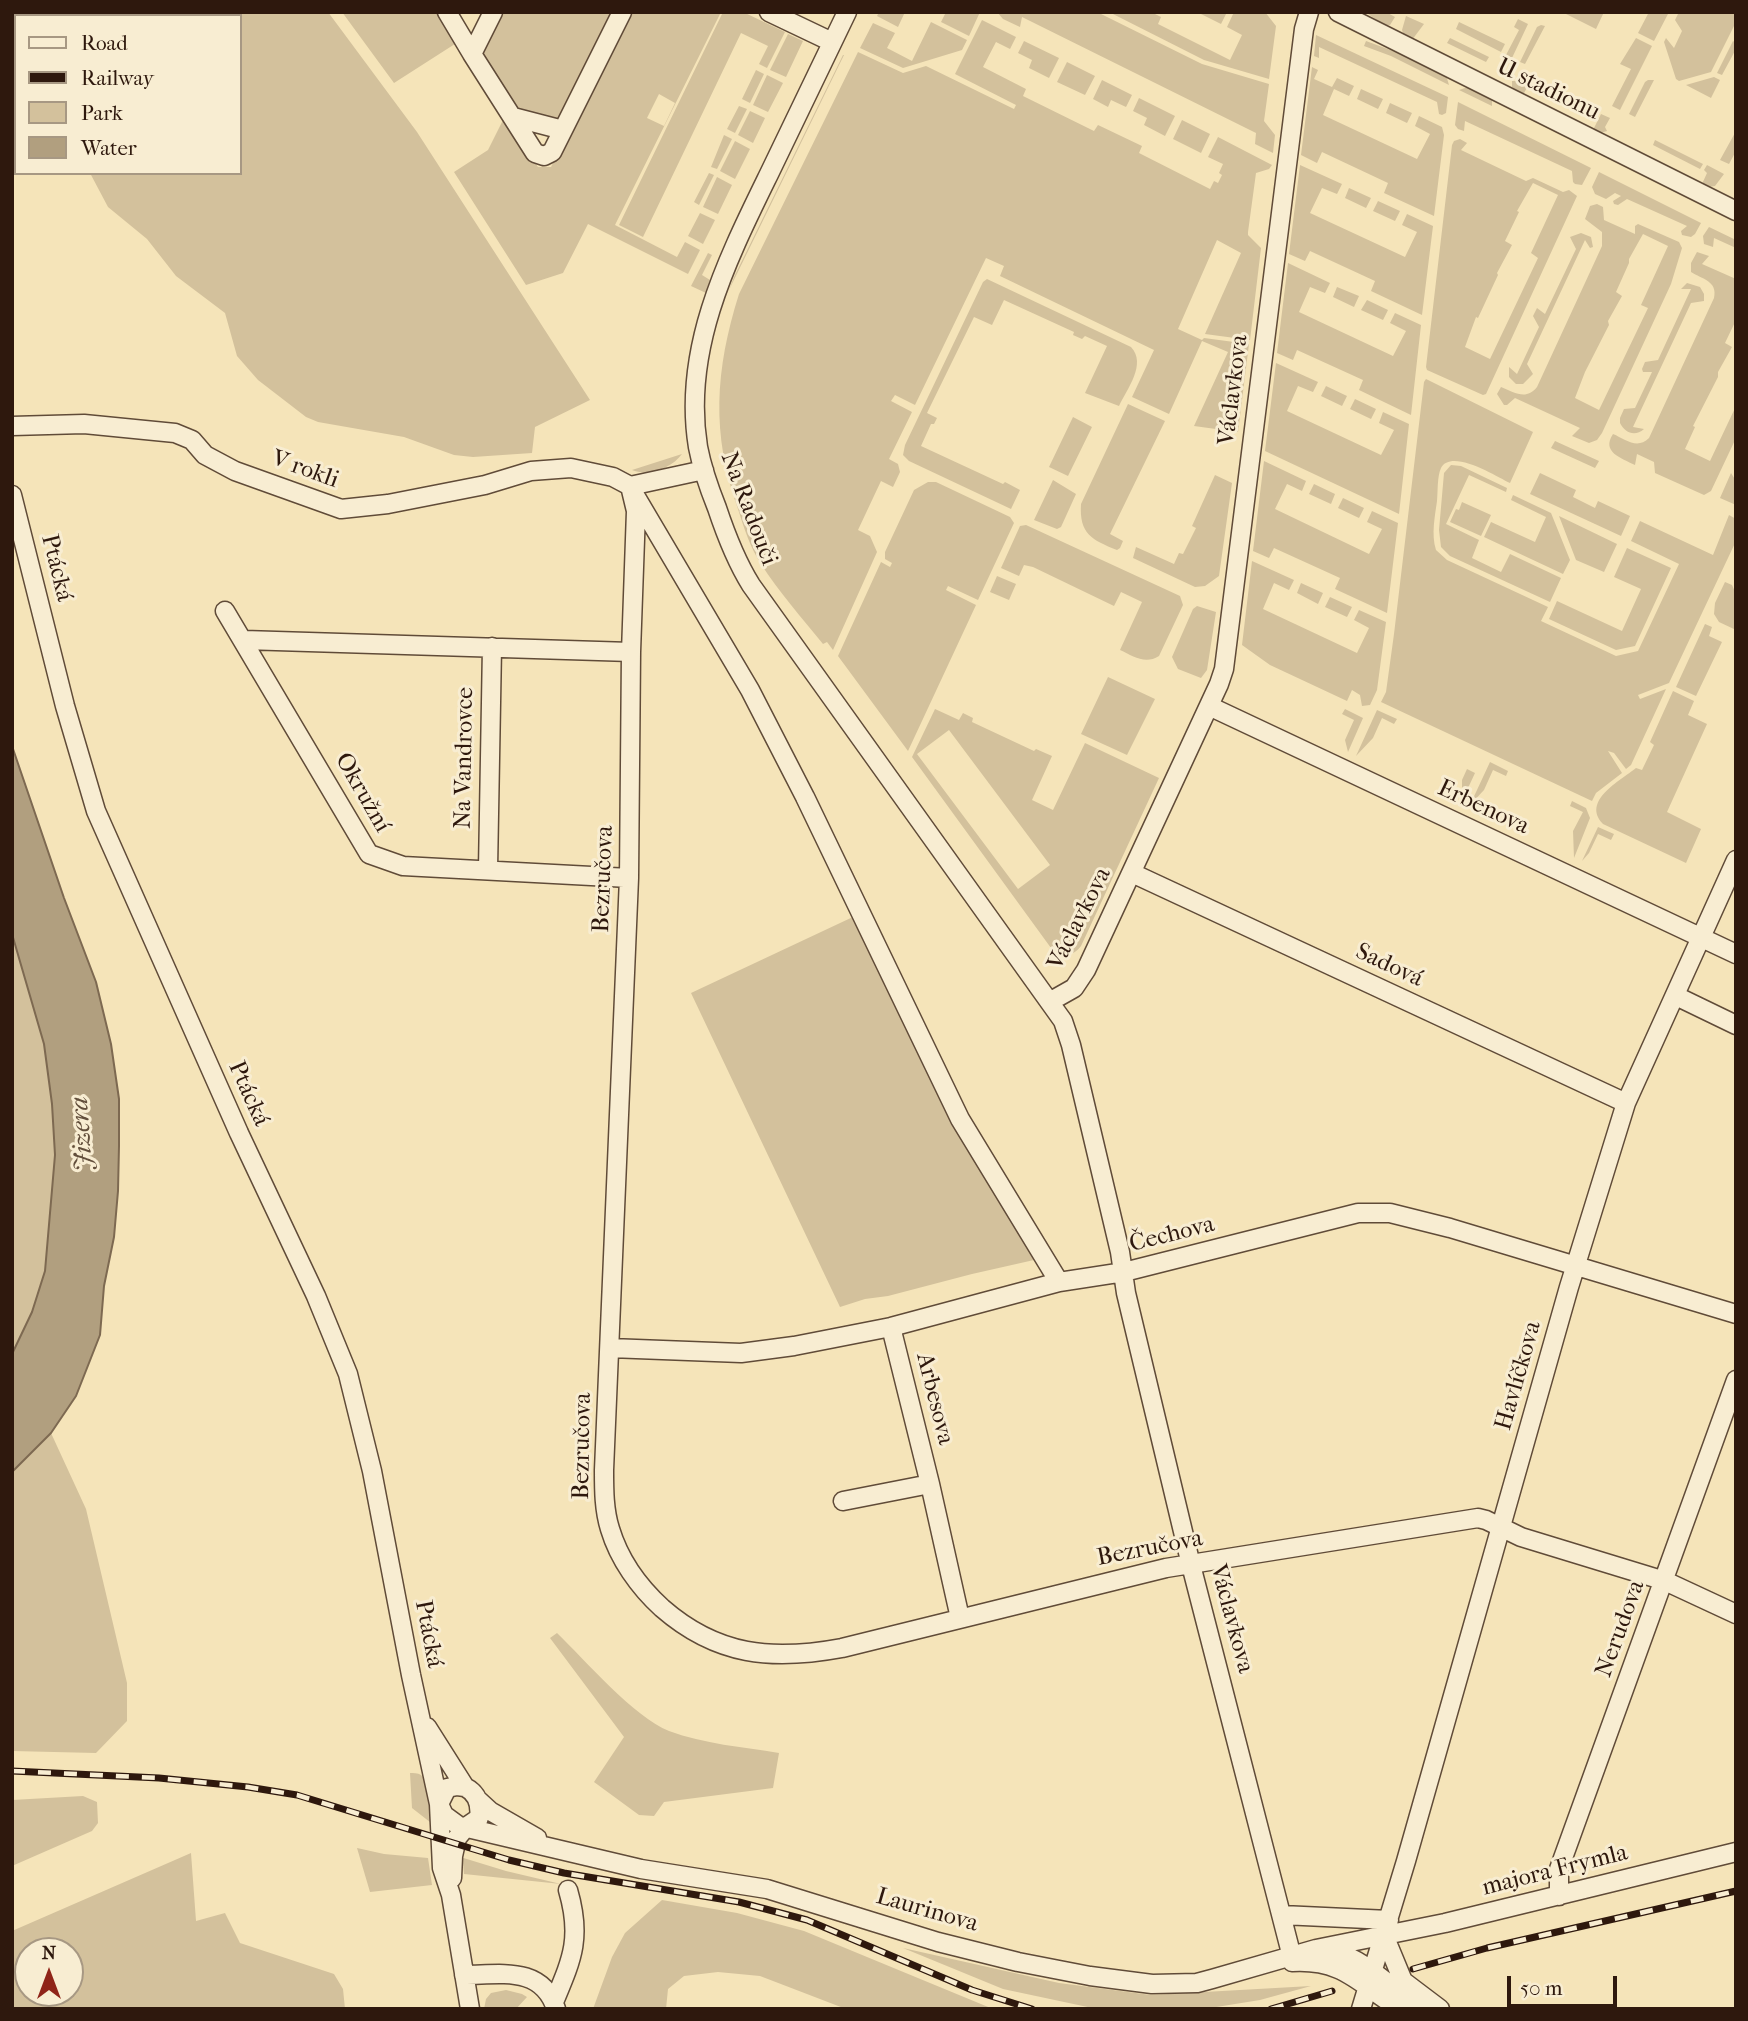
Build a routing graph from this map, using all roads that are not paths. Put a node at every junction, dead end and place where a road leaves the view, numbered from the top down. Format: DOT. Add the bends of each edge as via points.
graph roads {
  1 [pos="447,12"];
  2 [pos="493,12"];
  3 [pos="622,12"];
  4 [pos="769,12"];
  5 [pos="847,12"];
  6 [pos="1309,12"];
  7 [pos="1338,12"];
  8 [pos="832,42"];
  9 [pos="472,54"];
  10 [pos="513,117"];
  11 [pos="563,130"];
  12 [pos="1736,211"];
  13 [pos="12,426"];
  14 [pos="704,470"];
  15 [pos="630,486"];
  16 [pos="12,495"];
  17 [pos="225,611"];
  18 [pos="244,640"];
  19 [pos="492,647"];
  20 [pos="631,652"];
  21 [pos="1209,706"];
  22 [pos="1736,860"];
  23 [pos="488,869"];
  24 [pos="1132,873"];
  25 [pos="629,878"];
  26 [pos="1702,937"];
  27 [pos="1736,954"];
  28 [pos="1676,996"];
  29 [pos="1051,1001"];
  30 [pos="1736,1025"];
  31 [pos="1626,1103"];
  32 [pos="1576,1267"];
  33 [pos="1124,1272"];
  34 [pos="1059,1282"];
  35 [pos="1736,1314"];
  36 [pos="891,1327"];
  37 [pos="610,1348"];
  38 [pos="1736,1380"];
  39 [pos="930,1484"];
  40 [pos="843,1502"];
  41 [pos="1502,1529"];
  42 [pos="1191,1565"];
  43 [pos="1665,1581"];
  44 [pos="1736,1614"];
  45 [pos="960,1618"];
  46 [pos="421,1718"];
  47 [pos="465,1787"];
  48 [pos="478,1800"];
  49 [pos="439,1804"];
  50 [pos="466,1827"];
  51 [pos="549,1846"];
  52 [pos="1736,1852"];
  53 [pos="568,1890"];
  54 [pos="452,1895"];
  55 [pos="1559,1896"];
  56 [pos="1282,1915"];
  57 [pos="1386,1928"];
  58 [pos="1316,1949"];
  59 [pos="1292,1957"];
  60 [pos="1271,1963"];
  61 [pos="1346,1972"];
  62 [pos="464,1975"];
  63 [pos="1371,1980"];
  64 [pos="1401,2002"];
  65 [pos="555,2006"];
  66 [pos="470,2009"];
  67 [pos="1360,2009"];
  68 [pos="1427,2009"];
  69 [pos="1440,2009"];
  1 -- 9 [label="street"];
  2 -- 9 [label="street"];
  3 -- 11 [label="street"];
  4 -- 8 [label="street"];
  5 -- 8 [label="street, Na Radouči"];
  6 -- 21 [label="street, Václavkova" via="1224,669"];
  7 -- 12 [label="street, U stadionu"];
  8 -- 14 [label="street, Na Radouči" via="737,241 707,319 695,393"];
  9 -- 10 [label="street"];
  10 -- 11 [label="street"];
  10 -- 11 [label="street" via="539,156 552,152"];
  13 -- 15 [label="street, V rokli" via="84,424 175,433 235,471 341,509 485,485 531,471 571,468 613,477"];
  14 -- 15 [label="street"];
  14 -- 29 [label="street, Na Radouči" via="729,542 751,585"];
  15 -- 20 [label="street, Bezručova" via="636,511"];
  15 -- 34 [label="street" via="750,690 960,1119"];
  16 -- 46 [label="street, Ptácká" via="96,811 348,1374"];
  17 -- 18 [label="street, Okružní"];
  18 -- 19 [label="street"];
  18 -- 23 [label="street, Okružní" via="369,854 403,866"];
  19 -- 20 [label="street"];
  19 -- 23 [label="street, Na Vandrovce"];
  20 -- 25 [label="street, Bezručova"];
  21 -- 24 [label="street, Václavkova"];
  21 -- 26 [label="street, Erbenova"];
  22 -- 26 [label="street, Havlíčkova"];
  23 -- 25 [label="street, Okružní"];
  24 -- 29 [label="street, Václavkova" via="1080,982"];
  24 -- 31 [label="street, Sadová"];
  25 -- 37 [label="street, Bezručova"];
  26 -- 27 [label="street, Erbenova"];
  26 -- 28 [label="street, Havlíčkova"];
  28 -- 30 [label="street"];
  28 -- 31 [label="street, Havlíčkova"];
  29 -- 33 [label="street, Václavkova" via="1071,1045"];
  31 -- 32 [label="street, Havlíčkova"];
  32 -- 33 [label="street, Čechova" via="1390,1213 1358,1213"];
  32 -- 35 [label="street, Čechova"];
  32 -- 41 [label="street, Havlíčkova"];
  33 -- 34 [label="street, Čechova"];
  33 -- 42 [label="street, Václavkova"];
  34 -- 36 [label="street, Čechova"];
  36 -- 37 [label="street, Čechova" via="741,1353"];
  36 -- 39 [label="street, Arbesova"];
  37 -- 45 [label="street, Bezručova" via="604,1470 610,1528 643,1591 671,1616 702,1637 738,1650 787,1655 842,1648"];
  38 -- 43 [label="street, Nerudova"];
  39 -- 40 [label="street, Arbesova"];
  39 -- 45 [label="street, Arbesova"];
  41 -- 42 [label="street, Bezručova" via="1486,1520 1464,1519"];
  41 -- 43 [label="street, Bezručova"];
  41 -- 57 [label="street, Havlíčkova"];
  42 -- 45 [label="street, Bezručova"];
  42 -- 56 [label="street, Václavkova"];
  43 -- 44 [label="street, Bezručova"];
  43 -- 55 [label="street, Nerudova" via="1559,1869"];
  46 -- 47 [label="street, Ptácká"];
  46 -- 49 [label="street, Ptácká"];
  47 -- 48 [label="street"];
  47 -- 49 [label="street" via="447,1788"];
  48 -- 50 [label="street" via="479,1818"];
  48 -- 51 [label="street, Laurinova"];
  49 -- 50 [label="street" via="452,1822"];
  49 -- 54 [label="street, Ptácká" via="442,1868"];
  50 -- 51 [label="street, Laurinova"];
  50 -- 54 [label="street, Ptácká" via="455,1844"];
  51 -- 60 [label="street, Laurinova" via="641,1869 767,1889 938,1942 1090,1976 1152,1984 1197,1983"];
  52 -- 55 [label="street, majora Frymla"];
  53 -- 65 [label="street" via="576,1942"];
  54 -- 62 [label="street, Ptácká"];
  55 -- 57 [label="street, majora Frymla"];
  56 -- 57 [label="street"];
  56 -- 59 [label="street, Václavkova"];
  57 -- 58 [label="street, Laurinova"];
  57 -- 63 [label="street, Havlíčkova"];
  57 -- 69 [label="street" via="1402,1981"];
  58 -- 59 [label="street, Laurinova"];
  58 -- 63 [label="street" via="1342,1954"];
  59 -- 60 [label="street, Laurinova"];
  60 -- 61 [label="street" via="1322,1962"];
  61 -- 63 [label="street"];
  61 -- 67 [label="street"];
  62 -- 65 [label="street" via="524,1975 544,1988"];
  62 -- 66 [label="street, Ptácká"];
  63 -- 64 [label="street"];
  63 -- 67 [label="street, Havlíčkova"];
  64 -- 68 [label="street"];
}
